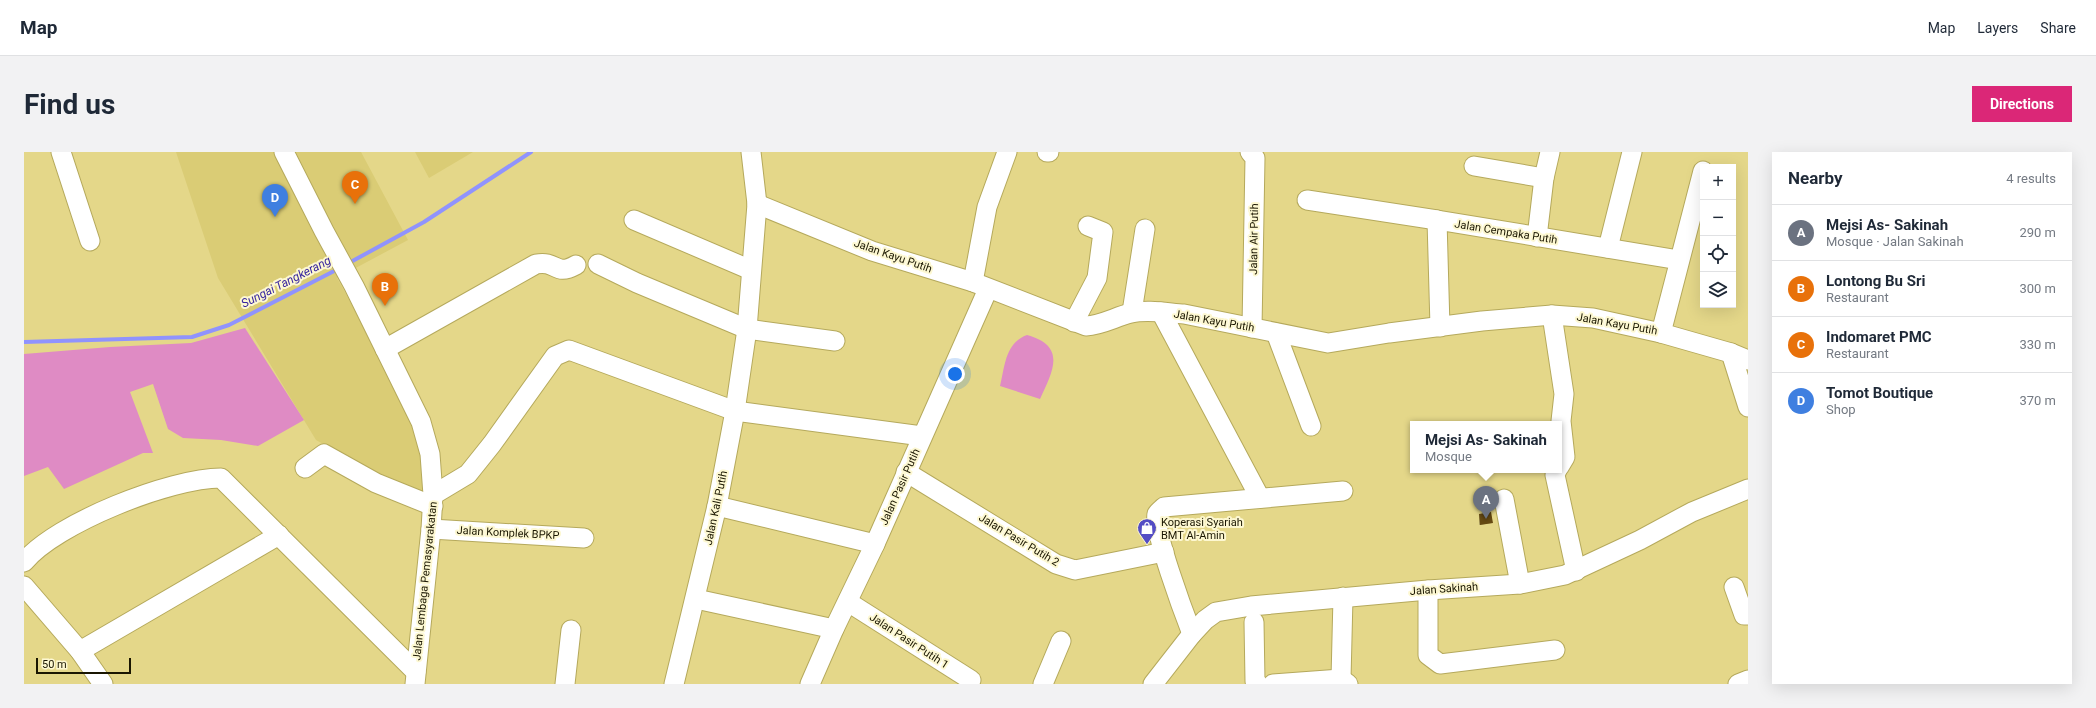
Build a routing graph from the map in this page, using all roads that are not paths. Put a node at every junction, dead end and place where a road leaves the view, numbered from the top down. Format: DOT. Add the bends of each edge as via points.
graph roads {
  1 [pos="61,152"];
  2 [pos="284,152"];
  3 [pos="751,152"];
  4 [pos="1007,152"];
  5 [pos="1550,152"];
  6 [pos="1632,152"];
  7 [pos="1252,153"];
  8 [pos="1474,166"];
  9 [pos="1544,178"];
  10 [pos="1700,181"];
  11 [pos="1307,200"];
  12 [pos="757,204"];
  13 [pos="634,220"];
  14 [pos="1437,220"];
  15 [pos="1088,226"];
  16 [pos="1145,229"];
  17 [pos="1537,238"];
  18 [pos="90,241"];
  19 [pos="1608,248"];
  20 [pos="1679,260"];
  21 [pos="598,264"];
  22 [pos="576,265"];
  23 [pos="751,270"];
  24 [pos="980,285"];
  25 [pos="1132,312"];
  26 [pos="1161,312"];
  27 [pos="1552,315"];
  28 [pos="1074,322"];
  29 [pos="1440,327"];
  30 [pos="1252,328"];
  31 [pos="747,329"];
  32 [pos="1662,332"];
  33 [pos="1276,333"];
  34 [pos="835,341"];
  35 [pos="385,349"];
  36 [pos="1740,356"];
  37 [pos="1748,407"];
  38 [pos="735,411"];
  39 [pos="1561,421"];
  40 [pos="1311,426"];
  41 [pos="1562,430"];
  42 [pos="922,436"];
  43 [pos="1562,462"];
  44 [pos="305,468"];
  45 [pos="906,472"];
  46 [pos="1556,473"];
  47 [pos="1748,489"];
  48 [pos="1343,491"];
  49 [pos="1260,498"];
  50 [pos="1504,499"];
  51 [pos="433,500"];
  52 [pos="717,506"];
  53 [pos="431,529"];
  54 [pos="279,534"];
  55 [pos="584,538"];
  56 [pos="875,544"];
  57 [pos="1164,552"];
  58 [pos="24,562"];
  59 [pos="1576,571"];
  60 [pos="1520,584"];
  61 [pos="24,586"];
  62 [pos="1734,588"];
  63 [pos="1428,590"];
  64 [pos="1344,597"];
  65 [pos="696,599"];
  66 [pos="848,602"];
  67 [pos="1748,616"];
  68 [pos="1254,622"];
  69 [pos="834,629"];
  70 [pos="570,630"];
  71 [pos="1192,634"];
  72 [pos="1061,641"];
  73 [pos="1556,650"];
  74 [pos="80,651"];
  75 [pos="416,678"];
  76 [pos="971,680"];
  77 [pos="1748,680"];
  78 [pos="1344,681"];
  79 [pos="103,684"];
  80 [pos="565,684"];
  81 [pos="674,684"];
  82 [pos="810,684"];
  83 [pos="1043,684"];
  84 [pos="1153,684"];
  85 [pos="1258,684"];
  86 [pos="1273,684"];
  87 [pos="1738,684"];
  1 -- 18 [label="street"];
  2 -- 35 [label="street, Jalan Lembaga Pemasyarakatan"];
  3 -- 12 [label="street"];
  4 -- 24 [label="street, Jalan Pasir Putih" via="987,207"];
  5 -- 9 [label="street"];
  6 -- 19 [label="street"];
  7 -- 30 [label="street, Jalan Air Putih"];
  8 -- 9 [label="street"];
  9 -- 17 [label="street"];
  10 -- 20 [label="street"];
  11 -- 14 [label="street"];
  12 -- 23 [label="street"];
  12 -- 24 [label="street, Jalan Kayu Putih" via="872,251"];
  13 -- 23 [label="street"];
  14 -- 17 [label="street, Jalan Cempaka Putih"];
  14 -- 29 [label="street, Jalan Cempaka Putih"];
  15 -- 28 [label="street" via="1103,232 1102,245 1097,278"];
  16 -- 25 [label="street"];
  17 -- 19 [label="street, Jalan Cempaka Putih"];
  19 -- 20 [label="street, Jalan Cempaka Putih"];
  20 -- 32 [label="street"];
  21 -- 31 [label="street"];
  22 -- 35 [label="street" via="566,271 546,262 536,264"];
  23 -- 31 [label="street"];
  24 -- 28 [label="street, Jalan Kayu Putih"];
  24 -- 42 [label="street, Jalan Pasir Putih"];
  25 -- 26 [label="street, Jalan Kayu Putih"];
  25 -- 28 [label="street, Jalan Kayu Putih" via="1096,325 1086,326"];
  26 -- 30 [label="street, Jalan Kayu Putih" via="1184,314"];
  26 -- 49 [label="street"];
  27 -- 29 [label="street, Jalan Kayu Putih"];
  27 -- 32 [label="street, Jalan Kayu Putih" via="1593,318"];
  27 -- 39 [label="street" via="1564,394"];
  29 -- 33 [label="street, Jalan Kayu Putih" via="1328,343"];
  30 -- 33 [label="street, Jalan Kayu Putih"];
  31 -- 34 [label="street"];
  31 -- 38 [label="street, Jalan Kali Putih"];
  32 -- 36 [label="street, Jalan Kayu Putih"];
  33 -- 40 [label="street"];
  35 -- 51 [label="street, Jalan Lembaga Pemasyarakatan" via="421,422 430,454"];
  36 -- 37 [label="street, Jalan Kayu Putih"];
  38 -- 42 [label="street"];
  38 -- 51 [label="street" via="569,350 555,356 468,474"];
  38 -- 52 [label="street, Jalan Kali Putih"];
  41 -- 43 [label="street" via="1565,458"];
  42 -- 45 [label="street, Jalan Pasir Putih"];
  44 -- 51 [label="street" via="324,454 376,483"];
  45 -- 56 [label="street, Jalan Pasir Putih"];
  45 -- 57 [label="street, Jalan Pasir Putih 2" via="1056,564 1075,570"];
  46 -- 59 [label="street"];
  47 -- 59 [label="street, Jalan Sakinah" via="1692,512"];
  48 -- 49 [label="street"];
  49 -- 57 [label="street" via="1164,507 1157,514"];
  50 -- 60 [label="street"];
  51 -- 53 [label="street, Jalan Lembaga Pemasyarakatan"];
  52 -- 56 [label="street"];
  52 -- 65 [label="street, Jalan Kali Putih"];
  53 -- 55 [label="street, Jalan Komplek BPKP"];
  53 -- 75 [label="street, Jalan Lembaga Pemasyarakatan"];
  54 -- 58 [label="street" via="227,482 221,478 210,478 170,487 107,509 71,526 31,554"];
  54 -- 74 [label="street"];
  54 -- 75 [label="street"];
  56 -- 66 [label="street, Jalan Pasir Putih"];
  57 -- 71 [label="street"];
  59 -- 60 [label="street, Jalan Sakinah"];
  60 -- 63 [label="street, Jalan Sakinah"];
  61 -- 74 [label="street"];
  62 -- 67 [label="street" via="1744,615"];
  63 -- 64 [label="street, Jalan Sakinah"];
  63 -- 73 [label="street" via="1428,655 1440,664"];
  64 -- 71 [label="street, Jalan Sakinah" via="1216,612"];
  64 -- 78 [label="street"];
  65 -- 69 [label="street"];
  65 -- 81 [label="street, Jalan Kali Putih"];
  66 -- 69 [label="street, Jalan Pasir Putih"];
  66 -- 76 [label="street, Jalan Pasir Putih 1"];
  68 -- 85 [label="street" via="1255,682"];
  69 -- 82 [label="street, Jalan Pasir Putih"];
  70 -- 80 [label="street"];
  71 -- 84 [label="street, Jalan Sakinah"];
  72 -- 83 [label="street"];
  74 -- 79 [label="street"];
  77 -- 87 [label="street"];
  78 -- 86 [label="street"];
}
